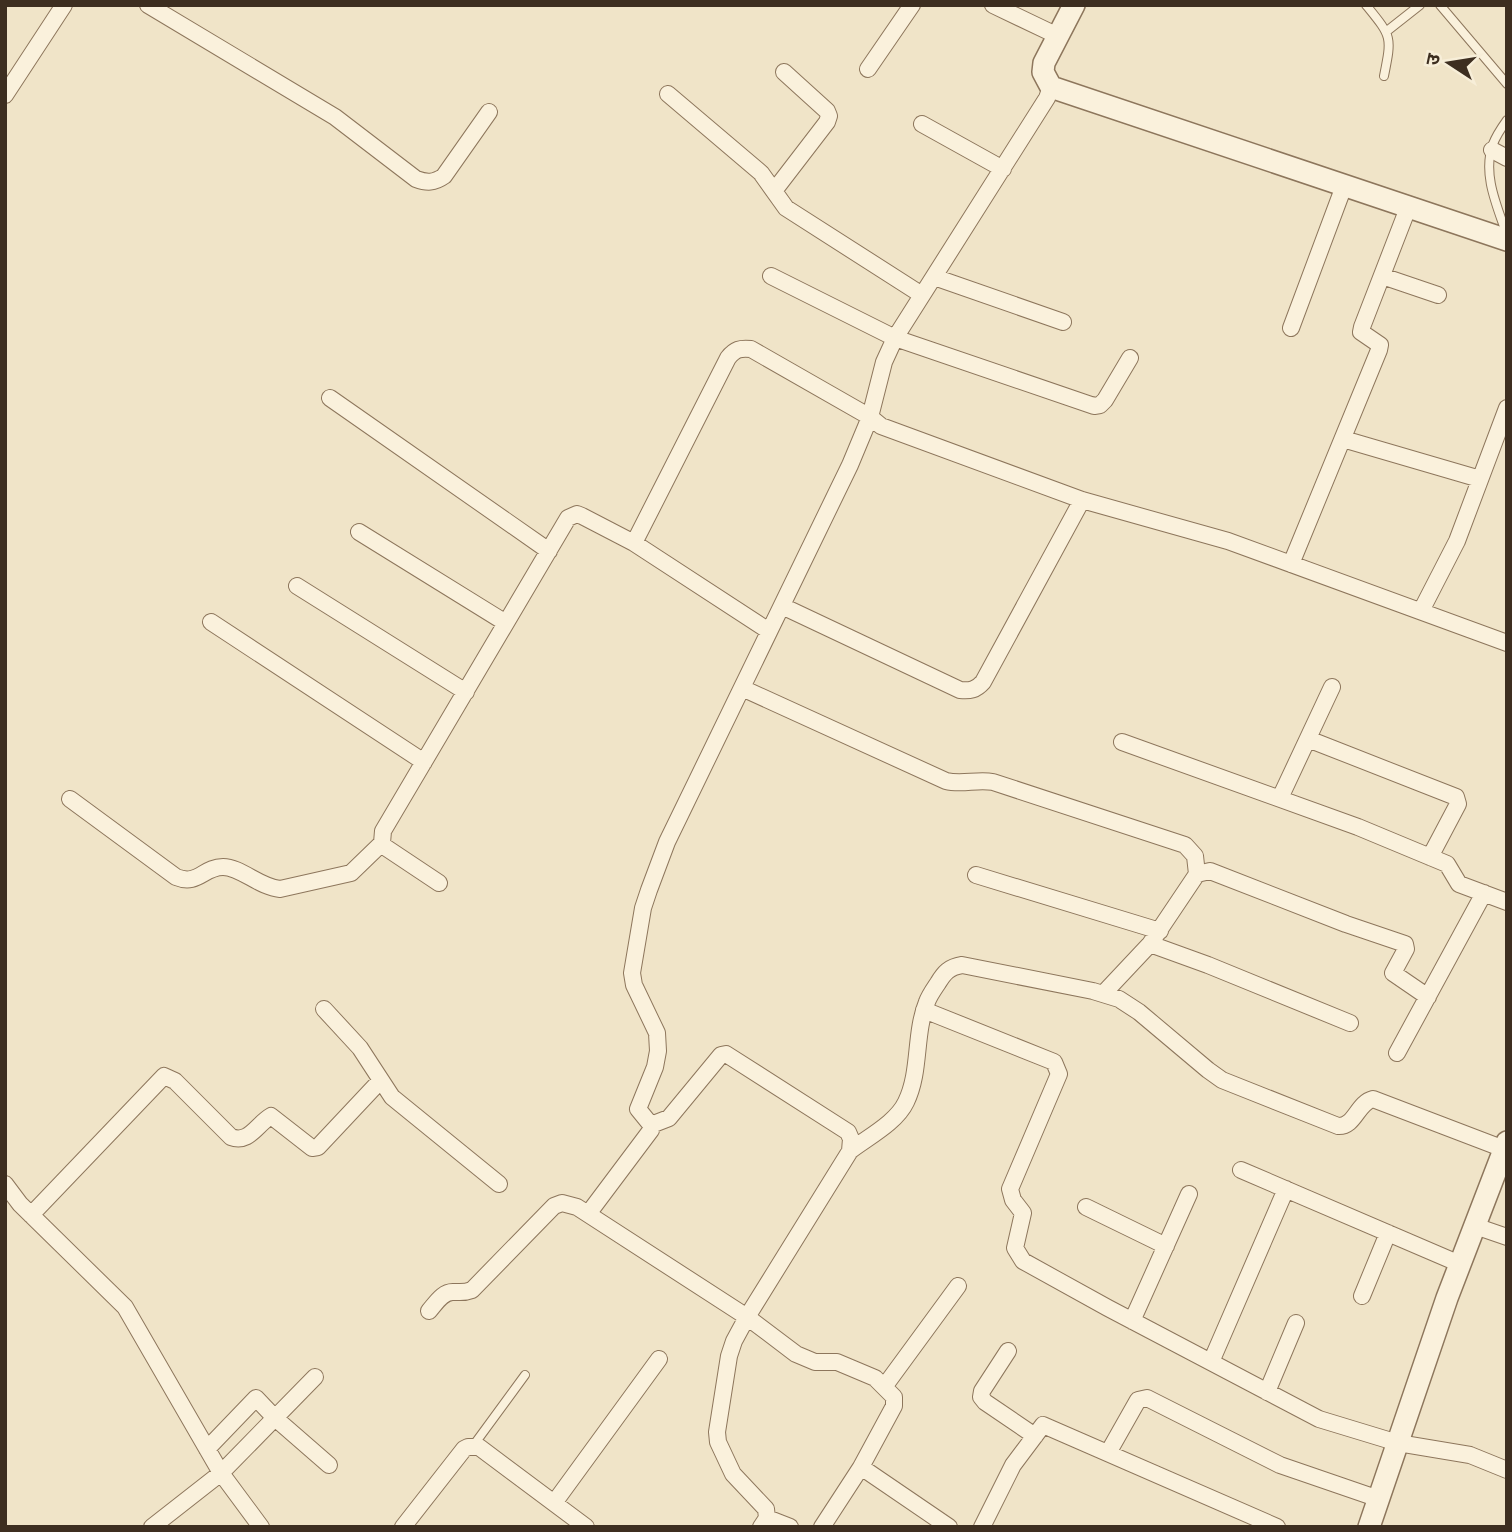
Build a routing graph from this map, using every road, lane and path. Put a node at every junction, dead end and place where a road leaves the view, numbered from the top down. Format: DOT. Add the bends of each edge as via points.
graph roads {
  1 [pos="64,5"];
  2 [pos="148,5"];
  3 [pos="912,5"];
  4 [pos="993,5"];
  5 [pos="1073,5"];
  6 [pos="1366,5"];
  7 [pos="1419,5"];
  8 [pos="1440,5"];
  9 [pos="1387,31"];
  10 [pos="1058,36"];
  11 [pos="868,69"];
  12 [pos="785,72"];
  13 [pos="1384,76"];
  14 [pos="1507,84"];
  15 [pos="1051,87"];
  16 [pos="668,94"];
  17 [pos="5,95"];
  18 [pos="489,112"];
  19 [pos="1507,120"];
  20 [pos="922,124"];
  21 [pos="1492,150"];
  22 [pos="1507,158"];
  23 [pos="1003,169"];
  24 [pos="1344,186"];
  25 [pos="774,191"];
  26 [pos="1408,208"];
  27 [pos="1506,234"];
  28 [pos="771,276"];
  29 [pos="934,276"];
  30 [pos="1382,276"];
  31 [pos="922,295"];
  32 [pos="1438,295"];
  33 [pos="1063,322"];
  34 [pos="1291,328"];
  35 [pos="895,338"];
  36 [pos="1130,358"];
  37 [pos="330,398"];
  38 [pos="1507,408"];
  39 [pos="870,417"];
  40 [pos="1343,439"];
  41 [pos="1480,479"];
  42 [pos="1082,500"];
  43 [pos="359,531"];
  44 [pos="634,543"];
  45 [pos="549,551"];
  46 [pos="1292,564"];
  47 [pos="297,586"];
  48 [pos="782,606"];
  49 [pos="1420,611"];
  50 [pos="212,622"];
  51 [pos="506,623"];
  52 [pos="769,631"];
  53 [pos="1507,643"];
  54 [pos="1332,687"];
  55 [pos="742,688"];
  56 [pos="466,692"];
  57 [pos="1308,739"];
  58 [pos="1122,742"];
  59 [pos="424,762"];
  60 [pos="1280,798"];
  61 [pos="70,799"];
  62 [pos="382,843"];
  63 [pos="1430,857"];
  64 [pos="1197,874"];
  65 [pos="976,875"];
  66 [pos="439,883"];
  67 [pos="1484,893"];
  68 [pos="1507,902"];
  69 [pos="1155,937"];
  70 [pos="1103,994"];
  71 [pos="1428,996"];
  72 [pos="324,1009"];
  73 [pos="924,1010"];
  74 [pos="1350,1023"];
  75 [pos="1397,1053"];
  76 [pos="380,1081"];
  77 [pos="651,1125"];
  78 [pos="1505,1146"];
  79 [pos="850,1151"];
  80 [pos="1241,1170"];
  81 [pos="5,1184"];
  82 [pos="499,1184"];
  83 [pos="1286,1189"];
  84 [pos="1189,1194"];
  85 [pos="1086,1207"];
  86 [pos="588,1214"];
  87 [pos="31,1215"];
  88 [pos="1475,1226"];
  89 [pos="1388,1233"];
  90 [pos="1507,1237"];
  91 [pos="1166,1246"];
  92 [pos="1460,1264"];
  93 [pos="958,1286"];
  94 [pos="1362,1296"];
  95 [pos="429,1311"];
  96 [pos="747,1317"];
  97 [pos="1132,1321"];
  98 [pos="1296,1323"];
  99 [pos="1008,1350"];
  100 [pos="659,1359"];
  101 [pos="1211,1362"];
  102 [pos="525,1375"];
  103 [pos="315,1377"];
  104 [pos="884,1387"];
  105 [pos="1267,1392"];
  106 [pos="275,1418"];
  107 [pos="1035,1436"];
  108 [pos="1398,1443"];
  109 [pos="473,1446"];
  110 [pos="207,1449"];
  111 [pos="1108,1453"];
  112 [pos="863,1464"];
  113 [pos="329,1465"];
  114 [pos="1507,1470"];
  115 [pos="221,1474"];
  116 [pos="1379,1499"];
  117 [pos="554,1503"];
  118 [pos="764,1523"];
  119 [pos="152,1527"];
  120 [pos="261,1527"];
  121 [pos="403,1527"];
  122 [pos="586,1527"];
  123 [pos="790,1527"];
  124 [pos="822,1527"];
  125 [pos="949,1527"];
  126 [pos="982,1527"];
  127 [pos="1277,1527"];
  128 [pos="1369,1527"];
  1 -- 17 [label="street"];
  2 -- 18 [label="street" via="335,117 426,183 444,176"];
  3 -- 11 [label="street"];
  4 -- 10 [label="street"];
  5 -- 10 [label="street"];
  6 -- 9 [label="lane"];
  7 -- 9 [label="lane"];
  8 -- 14 [label="lane"];
  9 -- 13 [label="lane" via="1390,48"];
  10 -- 15 [label="street" via="1044,63"];
  12 -- 25 [label="street" via="829,116"];
  15 -- 23 [label="street"];
  15 -- 24 [label="street"];
  16 -- 25 [label="street" via="761,173"];
  19 -- 21 [label="lane"];
  20 -- 23 [label="street"];
  21 -- 22 [label="street"];
  21 -- 27 [label="lane" via="1491,188"];
  23 -- 29 [label="street"];
  24 -- 26 [label="street"];
  24 -- 34 [label="street"];
  25 -- 31 [label="street" via="786,208"];
  26 -- 27 [label="street"];
  26 -- 30 [label="street"];
  28 -- 35 [label="street"];
  29 -- 31 [label="street"];
  29 -- 33 [label="street"];
  30 -- 32 [label="street"];
  30 -- 40 [label="street" via="1362,332 1376,340 1380,350"];
  31 -- 35 [label="street"];
  35 -- 36 [label="street" via="1094,406 1105,400"];
  35 -- 39 [label="street"];
  37 -- 45 [label="street"];
  38 -- 41 [label="street"];
  39 -- 42 [label="street" via="881,426"];
  39 -- 44 [label="street" via="751,349 733,352"];
  39 -- 48 [label="street"];
  40 -- 41 [label="street"];
  40 -- 46 [label="street"];
  41 -- 49 [label="street" via="1457,541"];
  42 -- 46 [label="street"];
  42 -- 48 [label="street" via="983,682 970,691"];
  43 -- 51 [label="street"];
  44 -- 45 [label="street" via="576,514 568,519"];
  44 -- 52 [label="street"];
  45 -- 51 [label="street"];
  46 -- 49 [label="street"];
  47 -- 56 [label="street"];
  48 -- 52 [label="street"];
  49 -- 53 [label="street"];
  50 -- 59 [label="street"];
  51 -- 56 [label="street"];
  52 -- 55 [label="street"];
  54 -- 57 [label="street"];
  55 -- 64 [label="street" via="946,781 993,782 1185,845 1195,856"];
  55 -- 77 [label="street" via="667,842 643,908 632,973 657,1033 659,1051 638,1109"];
  56 -- 59 [label="street"];
  57 -- 60 [label="street"];
  57 -- 63 [label="street" via="1456,797 1458,804"];
  58 -- 60 [label="street"];
  59 -- 62 [label="street" via="383,831"];
  60 -- 63 [label="street"];
  61 -- 62 [label="street" via="182,880 223,867 280,889 351,873"];
  62 -- 66 [label="street"];
  63 -- 67 [label="street" via="1447,864 1459,884"];
  64 -- 69 [label="street"];
  64 -- 71 [label="street" via="1210,871 1227,876 1405,944 1393,973"];
  65 -- 69 [label="street"];
  67 -- 68 [label="street"];
  67 -- 71 [label="street"];
  69 -- 70 [label="street"];
  69 -- 74 [label="street" via="1208,965"];
  70 -- 73 [label="street" via="961,965 943,974"];
  70 -- 78 [label="street" via="1139,1012 1222,1080 1338,1126 1348,1124 1365,1102 1373,1100"];
  71 -- 75 [label="street"];
  72 -- 76 [label="street" via="360,1048"];
  73 -- 79 [label="street" via="906,1103"];
  73 -- 97 [label="street" via="1058,1067 1010,1189 1023,1213 1015,1248 1023,1261"];
  76 -- 82 [label="street" via="392,1097"];
  76 -- 87 [label="street" via="312,1148 271,1116 247,1137 231,1137 175,1081 164,1076"];
  77 -- 79 [label="street" via="669,1118 726,1054 848,1132"];
  77 -- 86 [label="street" via="650,1134"];
  78 -- 88 [label="street"];
  79 -- 96 [label="street"];
  80 -- 83 [label="street"];
  81 -- 87 [label="street"];
  83 -- 89 [label="street"];
  83 -- 101 [label="street"];
  84 -- 91 [label="street"];
  85 -- 91 [label="street"];
  86 -- 95 [label="street" via="568,1203 554,1206 472,1290 445,1293"];
  86 -- 96 [label="street"];
  87 -- 110 [label="street" via="125,1307"];
  88 -- 90 [label="street"];
  88 -- 92 [label="street"];
  89 -- 92 [label="street"];
  89 -- 94 [label="street"];
  91 -- 97 [label="street"];
  92 -- 108 [label="street"];
  93 -- 104 [label="street"];
  96 -- 104 [label="street" via="796,1354 815,1362 837,1362 875,1378"];
  96 -- 118 [label="street" via="729,1356 717,1432 733,1474 766,1509"];
  97 -- 101 [label="street"];
  98 -- 105 [label="street"];
  99 -- 107 [label="street" via="981,1397"];
  100 -- 117 [label="street"];
  101 -- 105 [label="street"];
  102 -- 109 [label="lane"];
  103 -- 106 [label="street"];
  104 -- 112 [label="street" via="894,1397 894,1406"];
  105 -- 108 [label="street" via="1319,1419"];
  106 -- 110 [label="street" via="256,1398"];
  106 -- 113 [label="street"];
  106 -- 115 [label="street"];
  107 -- 111 [label="street" via="1043,1425"];
  107 -- 126 [label="street" via="1013,1465"];
  108 -- 114 [label="street" via="1470,1455"];
  108 -- 116 [label="street"];
  109 -- 117 [label="street"];
  109 -- 121 [label="street" via="464,1450"];
  110 -- 115 [label="street"];
  111 -- 116 [label="street" via="1138,1400 1147,1398 1280,1465"];
  111 -- 127 [label="street"];
  112 -- 124 [label="street"];
  112 -- 125 [label="street" via="861,1467"];
  115 -- 119 [label="street"];
  115 -- 120 [label="street"];
  116 -- 128 [label="street"];
  117 -- 122 [label="street"];
  118 -- 123 [label="street"];
}
